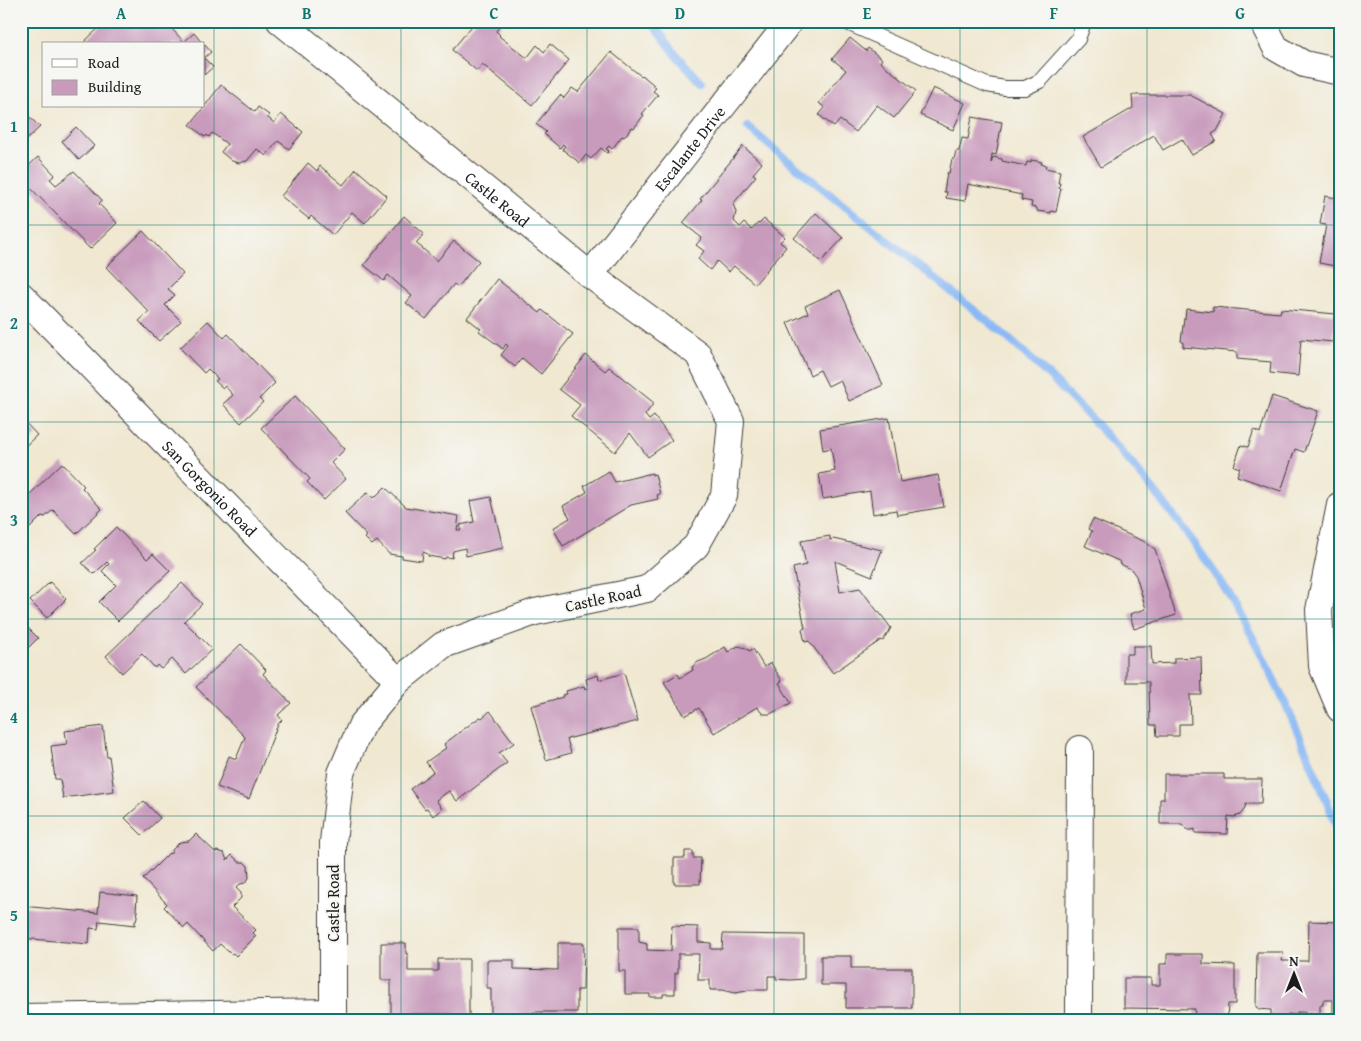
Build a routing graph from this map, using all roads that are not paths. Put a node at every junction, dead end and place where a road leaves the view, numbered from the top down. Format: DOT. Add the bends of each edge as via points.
graph roads {
  1 [pos="280,21"];
  2 [pos="790,21"];
  3 [pos="843,21"];
  4 [pos="1082,21"];
  5 [pos="1262,21"];
  6 [pos="1340,72"];
  7 [pos="590,275"];
  8 [pos="21,294"];
  9 [pos="1340,505"];
  10 [pos="398,681"];
  11 [pos="1340,709"];
  12 [pos="1080,749"];
  13 [pos="333,1016"];
  14 [pos="21,1017"];
  15 [pos="1079,1020"];
  1 -- 7 [label="street, Castle Road"];
  2 -- 7 [label="street, Escalante Drive"];
  3 -- 4 [label="lane" via="987,85 1004,88 1024,88 1040,81 1078,39"];
  5 -- 6 [label="street" via="1276,48 1304,64"];
  7 -- 10 [label="street, Castle Road" via="698,354 731,421 724,496 696,546 647,589 534,612 443,645"];
  8 -- 10 [label="street, San Gorgonio Road"];
  9 -- 11 [label="street" via="1319,610 1322,666"];
  10 -- 13 [label="street, Castle Road" via="361,726 341,773 333,842"];
  12 -- 15 [label="street"];
  13 -- 14 [label="street"];
}
